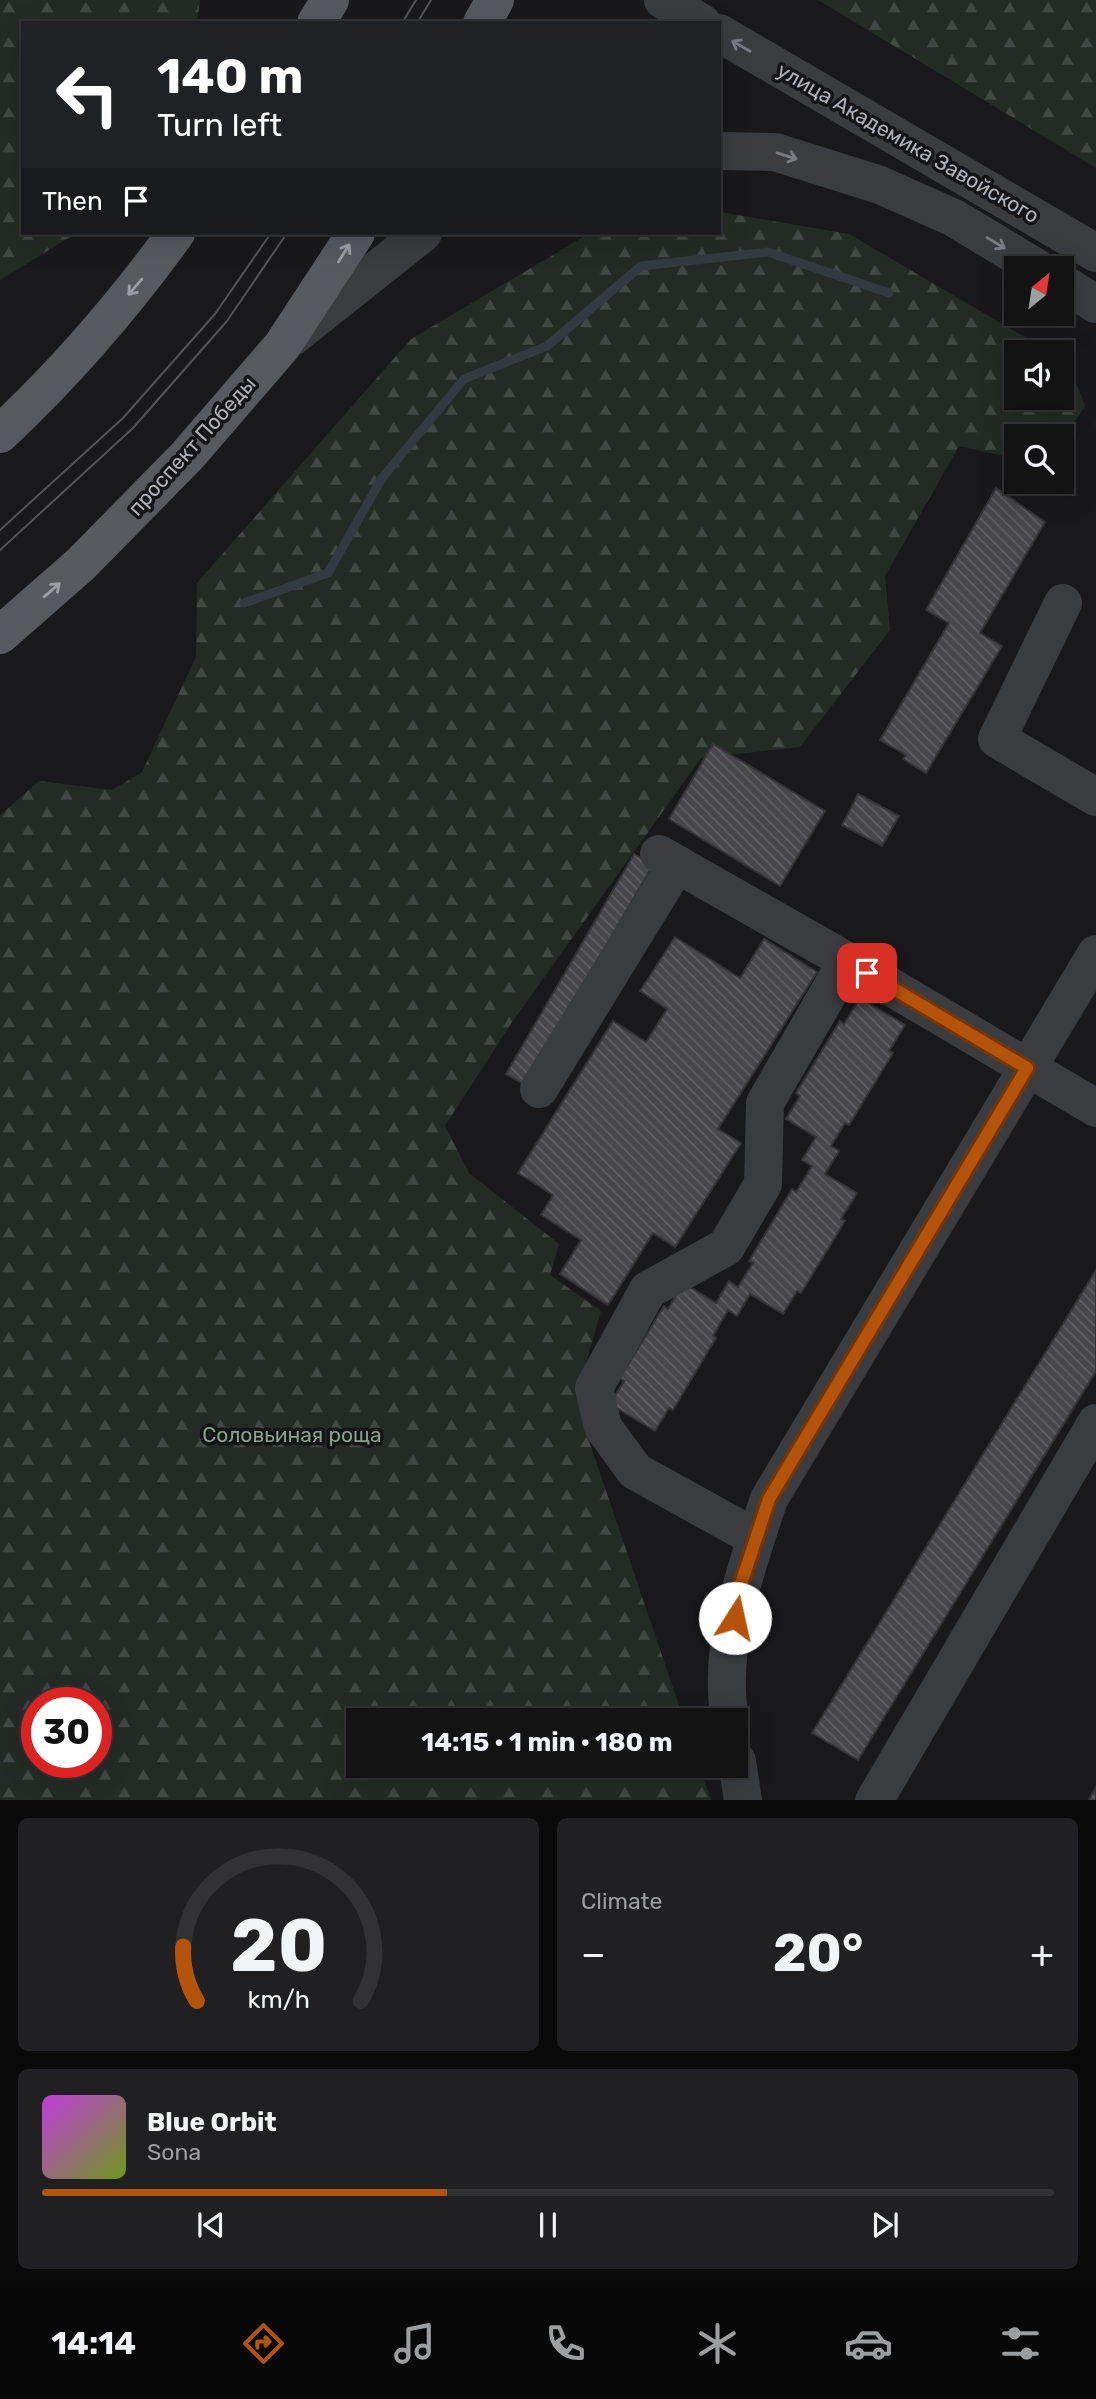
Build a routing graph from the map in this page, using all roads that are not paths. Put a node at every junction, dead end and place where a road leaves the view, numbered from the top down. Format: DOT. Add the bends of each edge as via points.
graph roads {
  1 [pos="330,0"];
  2 [pos="495,0"];
  3 [pos="663,0"];
  4 [pos="317,21"];
  5 [pos="483,21"];
  6 [pos="699,21"];
  7 [pos="721,34"];
  8 [pos="721,151"];
  9 [pos="175,235"];
  10 [pos="355,235"];
  11 [pos="420,235"];
  12 [pos="1096,253"];
  13 [pos="1017,256"];
  14 [pos="1074,290"];
  15 [pos="1096,304"];
  16 [pos="282,346"];
  17 [pos="0,434"];
  18 [pos="1063,603"];
  19 [pos="0,635"];
  20 [pos="1096,797"];
  21 [pos="1096,954"];
  22 [pos="847,961"];
  23 [pos="1027,1068"];
  24 [pos="539,1089"];
  25 [pos="1096,1108"];
  26 [pos="1096,1423"];
  27 [pos="756,1538"];
  28 [pos="728,1708"];
  29 [pos="740,1778"];
  30 [pos="743,1800"];
  31 [pos="875,1800"];
  1 -- 4 [label="main road"];
  2 -- 5 [label="main road"];
  3 -- 6 [label="street"];
  12 -- 7 [label="street, улица Академика Завойского, one-way"];
  8 -- 13 [label="street, улица Академика Завойского, one-way" via="775,152 880,185 954,218"];
  9 -- 17 [label="main road, one-way" via="44,392"];
  16 -- 10 [label="main road, проспект Победы, one-way"];
  11 -- 16 [label="street"];
  14 -- 15 [label="street"];
  19 -- 16 [label="main road, проспект Победы, one-way" via="81,565 168,476"];
  18 -- 20 [label="street" via="998,739"];
  21 -- 23 [label="street"];
  22 -- 23 [label="street"];
  22 -- 24 [label="street" via="668,859"];
  22 -- 27 [label="street" via="765,1103 763,1184 745,1215 726,1247 648,1290 594,1388 603,1427 635,1471"];
  23 -- 25 [label="street"];
  23 -- 27 [label="street" via="769,1499"];
  26 -- 31 [label="street"];
  27 -- 28 [label="street" via="738,1593 725,1693"];
  29 -- 30 [label="street"];
}
